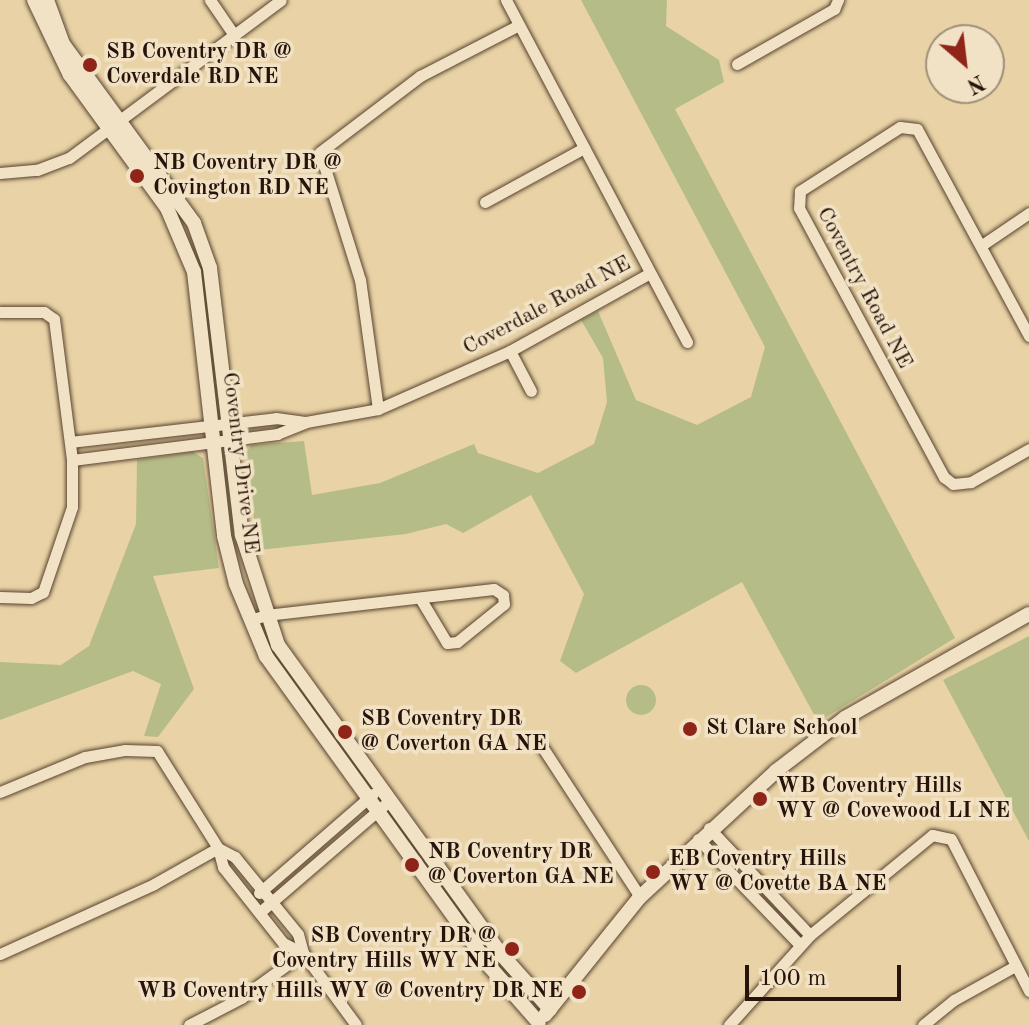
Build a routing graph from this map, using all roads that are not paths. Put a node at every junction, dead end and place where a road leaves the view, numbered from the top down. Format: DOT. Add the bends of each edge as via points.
graph roads {
  1 [pos="34,0"];
  2 [pos="47,0"];
  3 [pos="210,0"];
  4 [pos="281,0"];
  5 [pos="506,0"];
  6 [pos="838,0"];
  7 [pos="519,25"];
  8 [pos="234,35"];
  9 [pos="737,64"];
  10 [pos="116,126"];
  11 [pos="584,148"];
  12 [pos="0,173"];
  13 [pos="485,202"];
  14 [pos="1029,213"];
  15 [pos="982,245"];
  16 [pos="650,273"];
  17 [pos="0,312"];
  18 [pos="1029,336"];
  19 [pos="687,342"];
  20 [pos="510,351"];
  21 [pos="531,391"];
  22 [pos="378,409"];
  23 [pos="306,422"];
  24 [pos="229,423"];
  25 [pos="212,425"];
  26 [pos="231,440"];
  27 [pos="70,442"];
  28 [pos="214,442"];
  29 [pos="1029,449"];
  30 [pos="72,460"];
  31 [pos="250,568"];
  32 [pos="232,571"];
  33 [pos="0,597"];
  34 [pos="420,598"];
  35 [pos="1029,614"];
  36 [pos="266,615"];
  37 [pos="250,620"];
  38 [pos="543,748"];
  39 [pos="379,788"];
  40 [pos="0,792"];
  41 [pos="367,799"];
  42 [pos="384,806"];
  43 [pos="709,828"];
  44 [pos="698,839"];
  45 [pos="314,846"];
  46 [pos="218,848"];
  47 [pos="324,859"];
  48 [pos="263,889"];
  49 [pos="640,897"];
  50 [pos="250,900"];
  51 [pos="272,902"];
  52 [pos="260,912"];
  53 [pos="810,935"];
  54 [pos="800,945"];
  55 [pos="303,953"];
  56 [pos="0,954"];
  57 [pos="501,954"];
  58 [pos="1015,966"];
  59 [pos="490,967"];
  60 [pos="1029,991"];
  61 [pos="550,1009"];
  62 [pos="539,1024"];
  63 [pos="189,1025"];
  64 [pos="356,1025"];
  65 [pos="729,1025"];
  66 [pos="923,1025"];
  1 -- 10 [label="street, Coventry Drive NE" via="70,75"];
  2 -- 10 [label="street, Coventry Drive NE" via="63,44"];
  3 -- 8 [label="street"];
  4 -- 8 [label="street"];
  5 -- 7 [label="street, Coverdale Road NE"];
  6 -- 9 [label="street" via="834,9"];
  7 -- 11 [label="street, Coverdale Road NE"];
  7 -- 22 [label="street" via="420,76 320,152 360,280"];
  8 -- 10 [label="street"];
  10 -- 12 [label="street" via="59,162"];
  10 -- 24 [label="street, Coventry Drive NE" via="194,223 210,268"];
  10 -- 25 [label="street, Coventry Drive NE" via="167,208 194,272"];
  11 -- 13 [label="street"];
  11 -- 16 [label="street, Coverdale Road NE"];
  14 -- 15 [label="street"];
  15 -- 18 [label="street"];
  15 -- 29 [label="street, Coventry Road NE" via="921,134 911,126 800,191 797,200 944,477 953,484 971,482"];
  16 -- 19 [label="street"];
  16 -- 20 [label="street, Coverdale Road NE"];
  17 -- 27 [label="street" via="44,312 54,319"];
  20 -- 21 [label="street"];
  20 -- 22 [label="street, Coverdale Road NE"];
  22 -- 23 [label="street, Coverdale Road NE"];
  23 -- 24 [label="street, Coverdale Road NE" via="276,418"];
  23 -- 26 [label="street, Coverdale Road NE" via="277,434"];
  24 -- 25 [label="street, Coverdale Road NE"];
  24 -- 26 [label="street, Coventry Drive NE"];
  25 -- 27 [label="street, Coverdale Road NE"];
  25 -- 28 [label="street, Coventry Drive NE"];
  26 -- 28 [label="street, Coverdale Road NE"];
  26 -- 31 [label="street, Coventry Drive NE"];
  27 -- 30 [label="street"];
  28 -- 30 [label="street, Coverdale Road NE"];
  28 -- 32 [label="street, Coventry Drive NE"];
  30 -- 33 [label="street" via="72,507 43,592 31,598"];
  31 -- 32 [label="street"];
  31 -- 36 [label="street, Coventry Drive NE"];
  32 -- 37 [label="street, Coventry Drive NE"];
  34 -- 34 [label="street" via="447,643 457,642 504,604 503,595 494,589"];
  34 -- 36 [label="street"];
  35 -- 43 [label="street" via="845,718"];
  36 -- 37 [label="street"];
  36 -- 39 [label="street, Coventry Drive NE" via="298,680"];
  37 -- 41 [label="street, Coventry Drive NE" via="291,696"];
  38 -- 49 [label="street"];
  39 -- 41 [label="street"];
  39 -- 42 [label="street, Coventry Drive NE"];
  40 -- 46 [label="street" via="85,757 157,751"];
  41 -- 42 [label="street, Coventry Drive NE"];
  41 -- 45 [label="street"];
  42 -- 47 [label="street"];
  42 -- 57 [label="street, Coventry Drive NE"];
  42 -- 59 [label="street, Coventry Drive NE"];
  43 -- 44 [label="street"];
  43 -- 53 [label="street"];
  44 -- 49 [label="street"];
  44 -- 54 [label="street"];
  45 -- 47 [label="street"];
  45 -- 48 [label="street"];
  46 -- 48 [label="street" via="235,857"];
  46 -- 50 [label="street" via="223,867"];
  46 -- 56 [label="street" via="154,884"];
  47 -- 51 [label="street"];
  48 -- 50 [label="street"];
  48 -- 51 [label="street"];
  49 -- 61 [label="street"];
  50 -- 52 [label="street"];
  51 -- 52 [label="street"];
  51 -- 55 [label="street" via="298,934"];
  52 -- 55 [label="street" via="283,943"];
  53 -- 54 [label="street"];
  53 -- 58 [label="street" via="932,835 951,839"];
  54 -- 65 [label="street"];
  55 -- 63 [label="street" via="241,998"];
  55 -- 64 [label="street"];
  57 -- 59 [label="street"];
  57 -- 61 [label="street, Coventry Drive NE"];
  58 -- 60 [label="street"];
  58 -- 66 [label="street" via="954,1000"];
  59 -- 62 [label="street, Coventry Drive NE"];
  61 -- 62 [label="street"];
}
